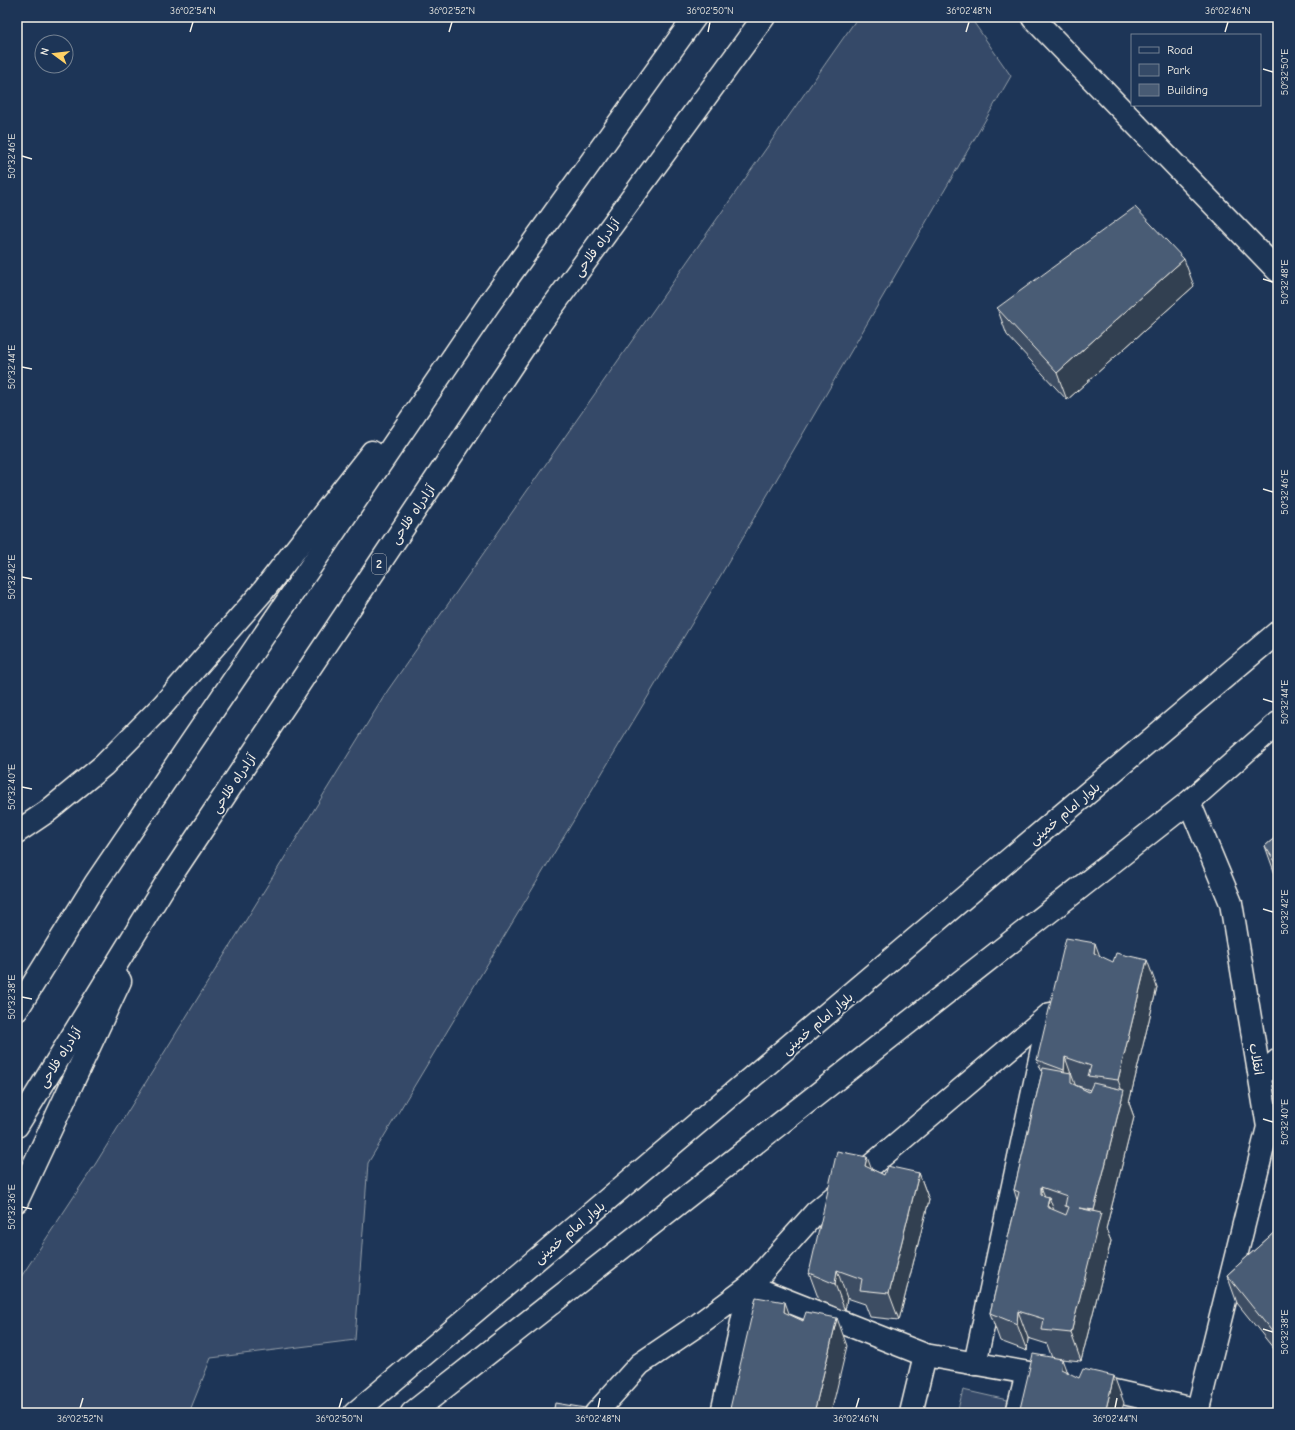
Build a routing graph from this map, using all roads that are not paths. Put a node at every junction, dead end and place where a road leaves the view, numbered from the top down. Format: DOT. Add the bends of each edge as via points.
graph roads {
  1 [pos="695,17"];
  2 [pos="764,17"];
  3 [pos="1033,18"];
  4 [pos="1278,271"];
  5 [pos="489,304"];
  6 [pos="1278,632"];
  7 [pos="1278,723"];
  8 [pos="1189,802"];
  9 [pos="17,832"];
  10 [pos="165,885"];
  11 [pos="17,1010"];
  12 [pos="1278,1060"];
  13 [pos="1260,1076"];
  14 [pos="17,1126"];
  15 [pos="17,1201"];
  16 [pos="750,1286"];
  17 [pos="925,1355"];
  18 [pos="975,1364"];
  19 [pos="1027,1373"];
  20 [pos="1197,1412"];
  21 [pos="355,1413"];
  22 [pos="412,1413"];
  23 [pos="596,1413"];
  24 [pos="722,1413"];
  25 [pos="912,1413"];
  26 [pos="1017,1413"];
  1 -- 5 [label="main road"];
  2 -- 10 [label="main road, آزادراه فلاحی / 2" via="534,332"];
  3 -- 4 [label="main road"];
  5 -- 9 [label="main road" via="263,591 163,705 104,765 48,811"];
  5 -- 11 [label="main road" via="95,884"];
  6 -- 21 [label="main road, بلوار امام خمینی"];
  7 -- 8 [label="main road"];
  8 -- 13 [label="main road, انقلاب" via="1231,903"];
  8 -- 22 [label="main road"];
  10 -- 14 [label="main road, آزادراه فلاحی / 2"];
  10 -- 15 [label="main road"];
  12 -- 13 [label="main road"];
  13 -- 20 [label="main road, انقلاب" via="1268,1128"];
  16 -- 17 [label="main road"];
  16 -- 18 [label="main road" via="815,1214 1050,1014"];
  16 -- 23 [label="main road" via="640,1364"];
  16 -- 24 [label="main road"];
  17 -- 18 [label="main road"];
  17 -- 25 [label="main road"];
  18 -- 19 [label="main road"];
  19 -- 20 [label="main road" via="1067,1380"];
  19 -- 26 [label="main road"];
}
